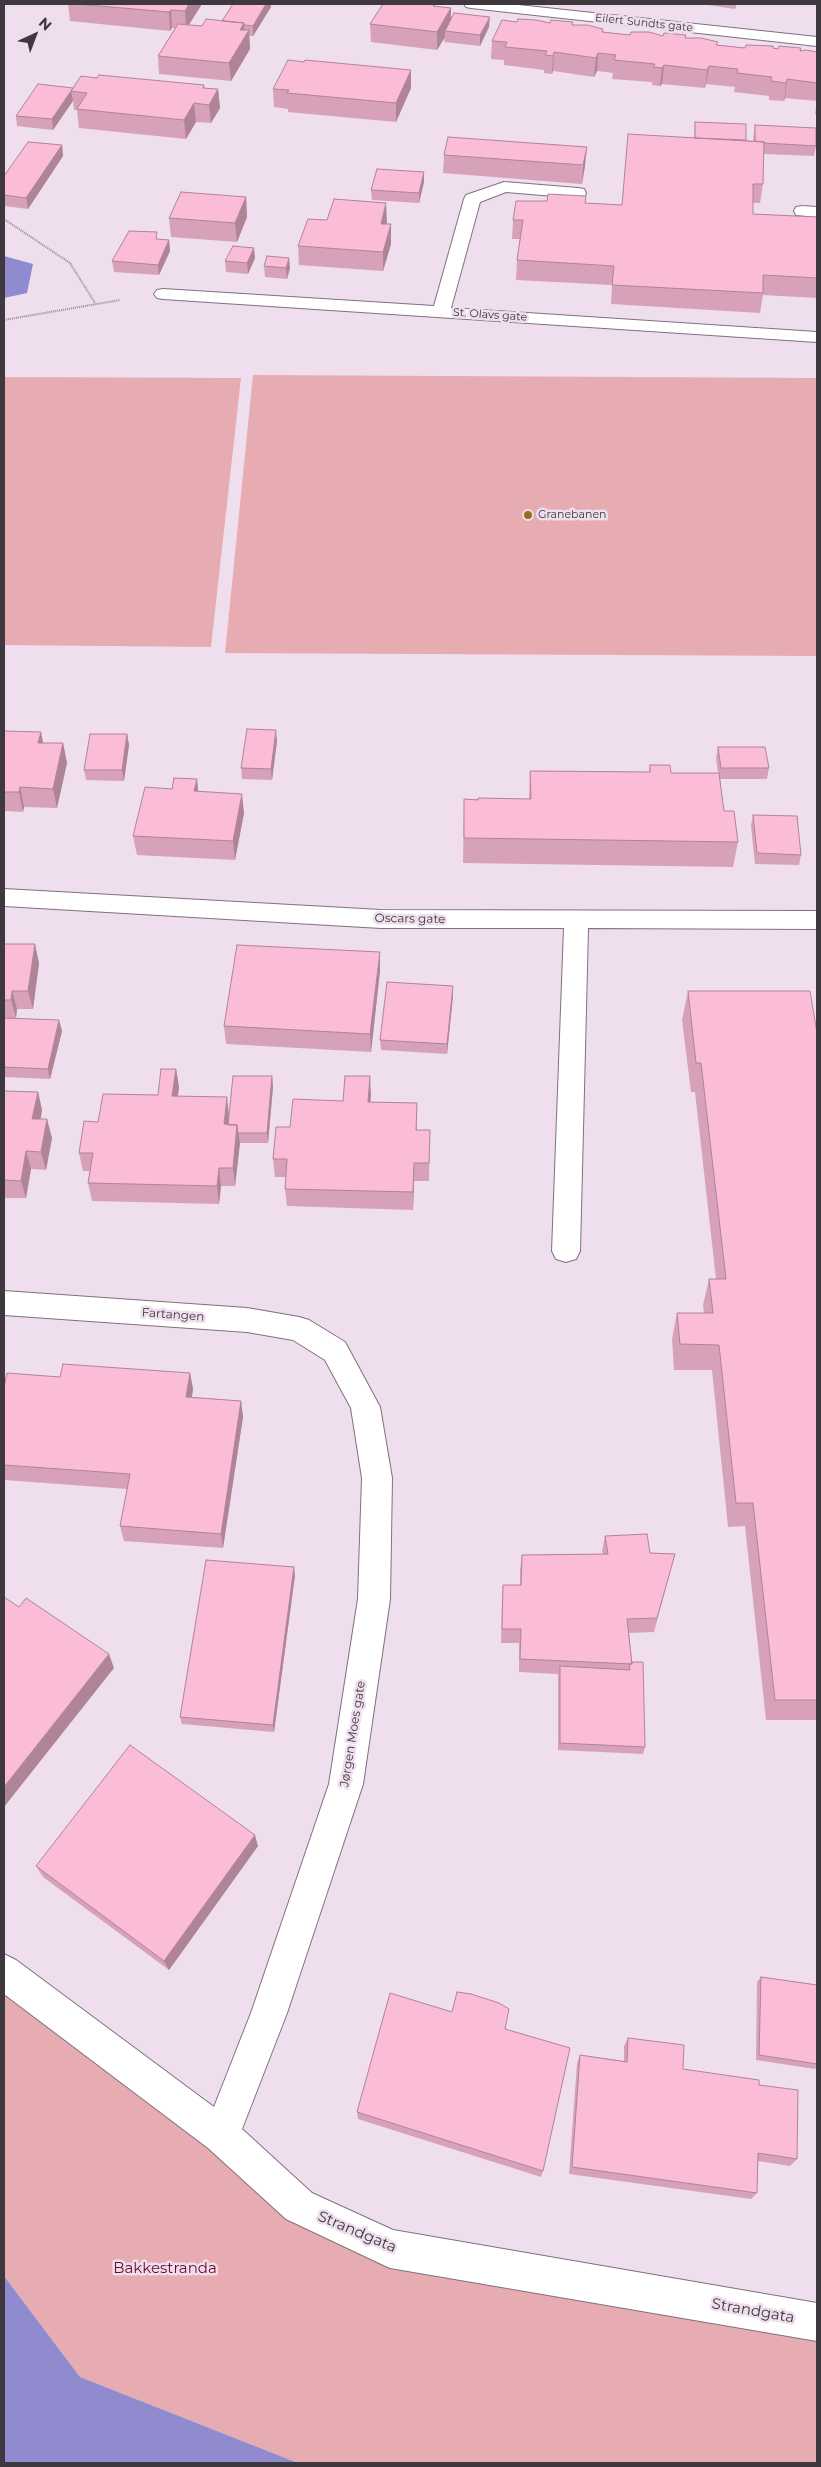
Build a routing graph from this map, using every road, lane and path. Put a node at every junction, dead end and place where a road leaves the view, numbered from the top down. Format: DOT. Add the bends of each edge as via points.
graph roads {
  1 [pos="471,4"];
  2 [pos="487,5"];
  3 [pos="817,42"];
  4 [pos="578,194"];
  5 [pos="4,219"];
  6 [pos="163,294"];
  7 [pos="95,303"];
  8 [pos="441,312"];
  9 [pos="4,320"];
  10 [pos="817,337"];
  11 [pos="4,896"];
  12 [pos="576,920"];
  13 [pos="817,920"];
  14 [pos="566,1251"];
  15 [pos="4,1303"];
  16 [pos="335,1351"];
  17 [pos="4,1972"];
  18 [pos="221,2136"];
  19 [pos="817,2322"];
  1 -- 2 [label="street, Eilert Sundts gate"];
  2 -- 3 [label="street, Eilert Sundts gate"];
  4 -- 8 [label="street" via="504,187 472,199"];
  5 -- 7 [label="path" via="70,263"];
  6 -- 7 [label="path"];
  6 -- 8 [label="street, St. Olavs gate"];
  7 -- 9 [label="path"];
  8 -- 10 [label="street, St. Olavs gate"];
  11 -- 12 [label="street, Oscars gate" via="381,919"];
  12 -- 13 [label="street, Oscars gate"];
  12 -- 14 [label="street"];
  15 -- 16 [label="street, Fartangen" via="246,1320 299,1329"];
  16 -- 18 [label="street, Jørgen Moes gate" via="365,1407 377,1478 372,1609 346,1784 269,2013"];
  17 -- 18 [label="street, Strandgata"];
  18 -- 19 [label="street, Strandgata" via="299,2206 390,2249"];
}
